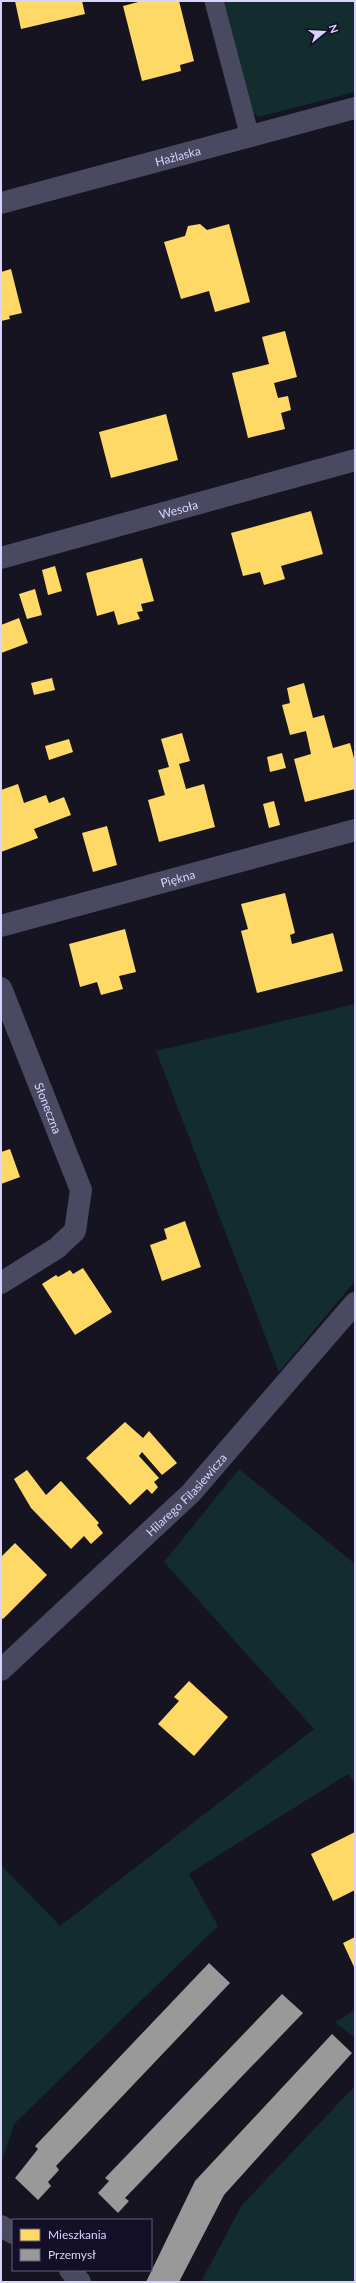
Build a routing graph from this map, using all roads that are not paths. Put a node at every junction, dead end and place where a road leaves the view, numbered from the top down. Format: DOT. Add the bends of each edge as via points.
graph roads {
  1 [pos="214,1"];
  2 [pos="355,108"];
  3 [pos="250,138"];
  4 [pos="1,203"];
  5 [pos="355,460"];
  6 [pos="1,558"];
  7 [pos="355,830"];
  8 [pos="1,926"];
  9 [pos="1,988"];
  10 [pos="1,1283"];
  11 [pos="355,1303"];
  12 [pos="1,1670"];
  13 [pos="1,2226"];
  14 [pos="12,2232"];
  15 [pos="71,2271"];
  16 [pos="80,2282"];
  1 -- 3 [label="lane"];
  2 -- 3 [label="street, Hażlaska"];
  3 -- 4 [label="street, Hażlaska"];
  5 -- 6 [label="street, Wesoła"];
  7 -- 8 [label="street, Piękna"];
  9 -- 10 [label="street, Słoneczna" via="81,1190 75,1231 57,1248"];
  11 -- 12 [label="street, Hilarego Filasiewicza" via="191,1494"];
  13 -- 14 [label="street"];
  15 -- 16 [label="street"];
}
